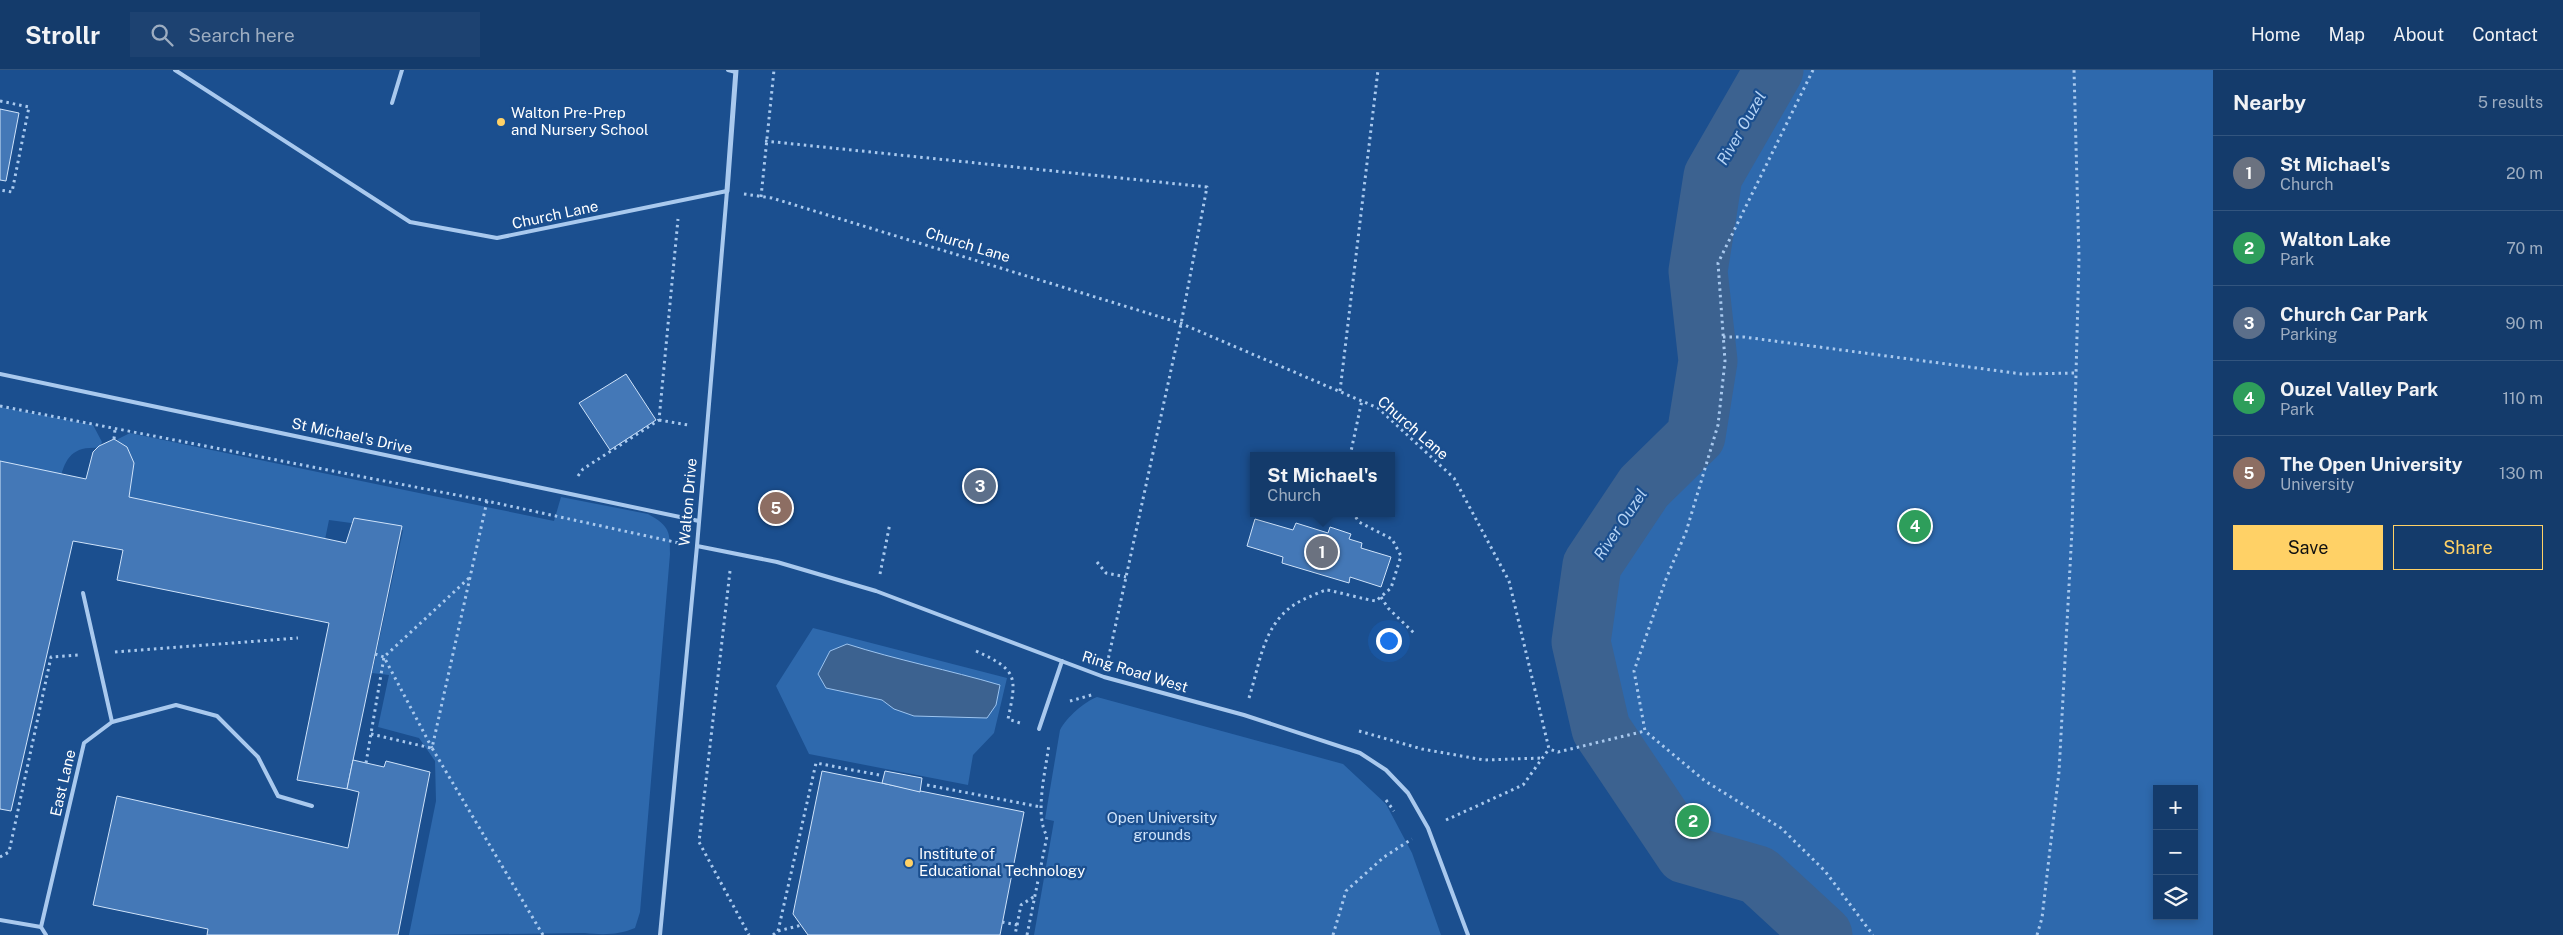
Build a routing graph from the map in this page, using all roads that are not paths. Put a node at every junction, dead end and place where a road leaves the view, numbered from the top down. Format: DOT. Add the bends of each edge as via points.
graph roads {
  1 [pos="175,70"];
  2 [pos="402,70"];
  3 [pos="728,70"];
  4 [pos="736,71"];
  5 [pos="392,103"];
  6 [pos="727,191"];
  7 [pos="0,374"];
  8 [pos="699,520"];
  9 [pos="697,546"];
  10 [pos="83,593"];
  11 [pos="1062,661"];
  12 [pos="112,722"];
  13 [pos="1039,729"];
  14 [pos="312,806"];
  15 [pos="0,920"];
  16 [pos="41,927"];
  17 [pos="46,935"];
  18 [pos="660,935"];
  19 [pos="1468,935"];
  1 -- 6 [label="lane, Church Lane" via="410,222 497,238"];
  2 -- 5 [label="lane"];
  3 -- 4 [label="lane"];
  4 -- 6 [label="street, Walton Drive"];
  6 -- 8 [label="lane, Walton Drive"];
  7 -- 8 [label="lane, St Michael's Drive"];
  8 -- 9 [label="lane, Walton Drive"];
  9 -- 11 [label="lane, Ring Road West" via="777,562 876,591"];
  9 -- 18 [label="lane, Walton Drive"];
  10 -- 12 [label="lane"];
  11 -- 13 [label="lane"];
  11 -- 19 [label="lane, Ring Road West" via="1104,678 1244,715 1360,753 1386,770 1408,792 1428,828"];
  12 -- 14 [label="lane, East Lane" via="176,705 217,716 258,757 278,796"];
  12 -- 16 [label="lane, East Lane" via="84,744"];
  15 -- 16 [label="lane"];
  16 -- 17 [label="lane"];
}
